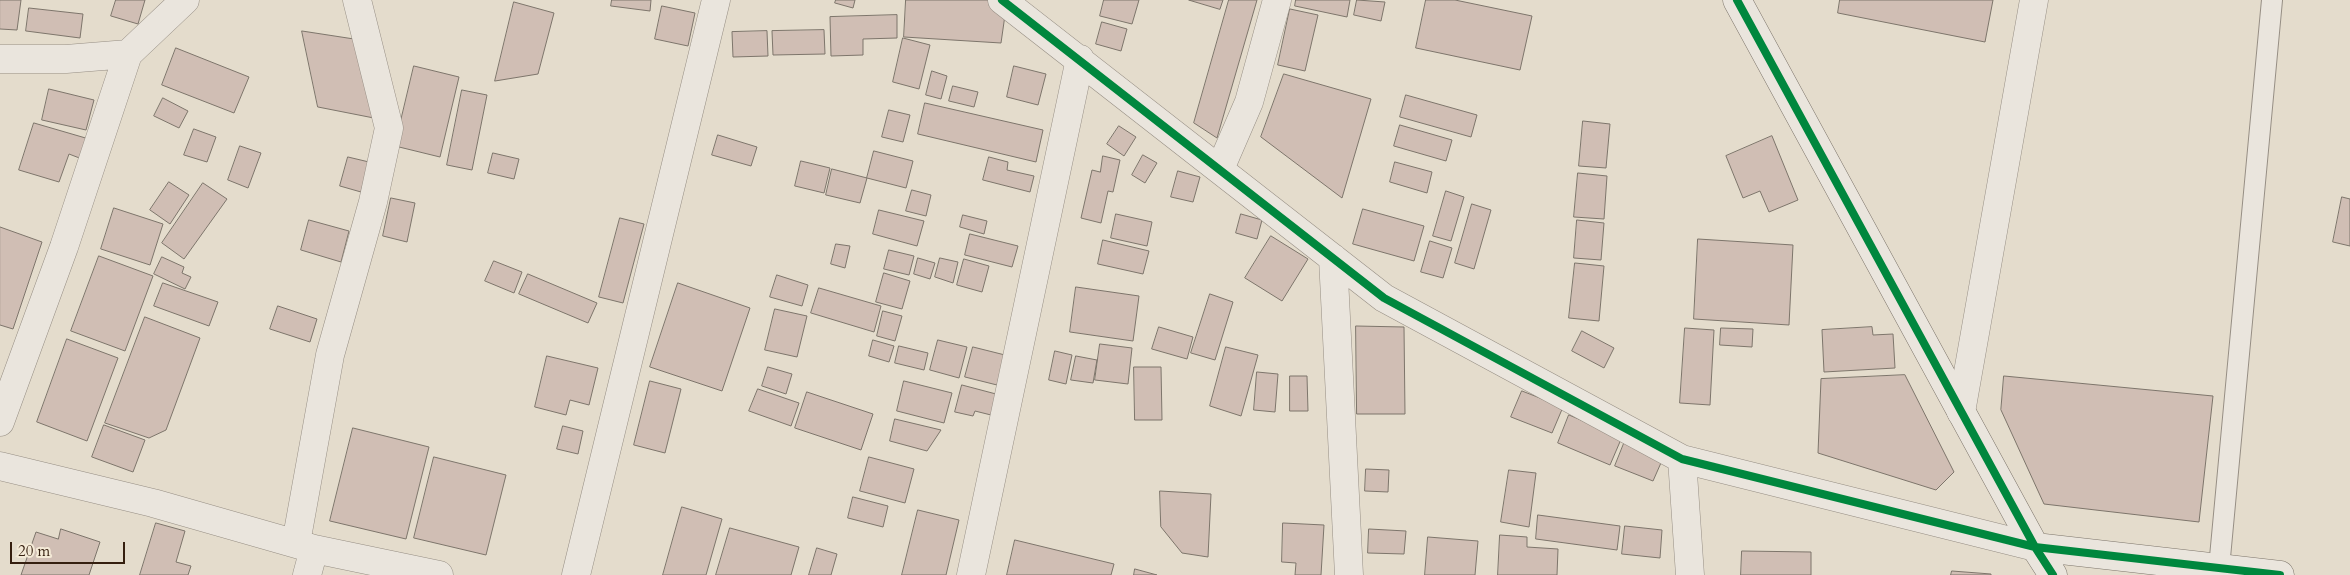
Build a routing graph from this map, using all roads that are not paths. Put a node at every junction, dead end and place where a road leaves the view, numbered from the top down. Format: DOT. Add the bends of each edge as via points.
graph roads {
  1 [pos="185,0"];
  2 [pos="357,0"];
  3 [pos="716,0"];
  4 [pos="1002,0"];
  5 [pos="1277,0"];
  6 [pos="1738,0"];
  7 [pos="2034,0"];
  8 [pos="2272,0"];
  9 [pos="128,54"];
  10 [pos="0,58"];
  11 [pos="1080,60"];
  12 [pos="1220,169"];
  13 [pos="1333,258"];
  14 [pos="1961,412"];
  15 [pos="0,422"];
  16 [pos="1682,459"];
  17 [pos="0,466"];
  18 [pos="305,546"];
  19 [pos="2035,546"];
  20 [pos="2219,568"];
  21 [pos="307,575"];
  22 [pos="439,575"];
  23 [pos="576,575"];
  24 [pos="971,575"];
  25 [pos="1348,575"];
  26 [pos="1690,575"];
  27 [pos="2053,575"];
  28 [pos="2280,575"];
  1 -- 9 [label="street"];
  2 -- 18 [label="street" via="388,128 373,202 330,355"];
  3 -- 23 [label="street"];
  4 -- 11 [label="street"];
  5 -- 12 [label="street" via="1249,102"];
  6 -- 14 [label="street"];
  7 -- 14 [label="street"];
  8 -- 20 [label="lane"];
  9 -- 10 [label="street" via="66,60"];
  9 -- 15 [label="street" via="64,247"];
  11 -- 12 [label="street"];
  11 -- 24 [label="street"];
  12 -- 13 [label="street"];
  13 -- 16 [label="street" via="1384,298"];
  13 -- 25 [label="street"];
  14 -- 19 [label="street"];
  16 -- 19 [label="street"];
  16 -- 26 [label="street"];
  17 -- 18 [label="street" via="153,502"];
  18 -- 21 [label="street"];
  18 -- 22 [label="street"];
  19 -- 20 [label="street"];
  19 -- 27 [label="street"];
  20 -- 28 [label="street"];
}
